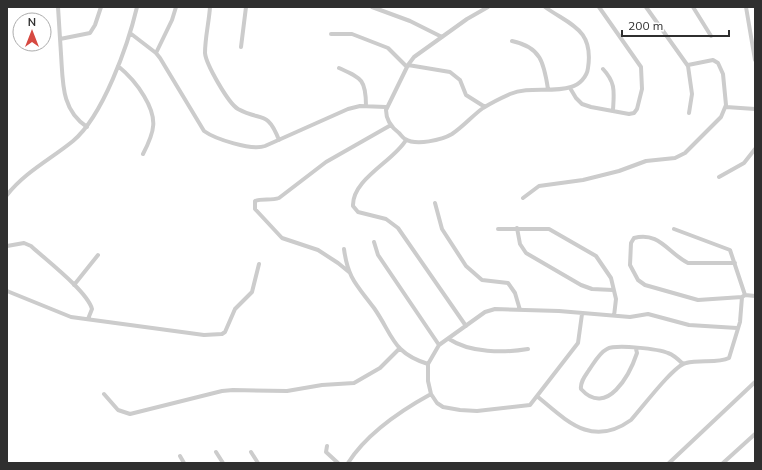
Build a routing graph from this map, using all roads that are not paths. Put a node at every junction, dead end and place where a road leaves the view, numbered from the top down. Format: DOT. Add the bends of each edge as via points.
graph roads {
  1 [pos="58,7"];
  2 [pos="100,7"];
  3 [pos="137,7"];
  4 [pos="176,7"];
  5 [pos="210,7"];
  6 [pos="246,7"];
  7 [pos="372,7"];
  8 [pos="488,7"];
  9 [pos="545,7"];
  10 [pos="599,7"];
  11 [pos="646,7"];
  12 [pos="693,7"];
  13 [pos="746,7"];
  14 [pos="130,33"];
  15 [pos="331,34"];
  16 [pos="711,36"];
  17 [pos="442,37"];
  18 [pos="60,39"];
  19 [pos="512,41"];
  20 [pos="242,47"];
  21 [pos="156,53"];
  22 [pos="755,60"];
  23 [pos="688,65"];
  24 [pos="118,66"];
  25 [pos="407,66"];
  26 [pos="339,68"];
  27 [pos="603,69"];
  28 [pos="570,88"];
  29 [pos="548,89"];
  30 [pos="366,106"];
  31 [pos="386,107"];
  32 [pos="485,107"];
  33 [pos="726,107"];
  34 [pos="755,109"];
  35 [pos="613,110"];
  36 [pos="689,113"];
  37 [pos="391,125"];
  38 [pos="87,127"];
  39 [pos="279,140"];
  40 [pos="406,140"];
  41 [pos="755,150"];
  42 [pos="143,154"];
  43 [pos="719,177"];
  44 [pos="7,195"];
  45 [pos="523,198"];
  46 [pos="436,203"];
  47 [pos="517,228"];
  48 [pos="498,229"];
  49 [pos="674,229"];
  50 [pos="374,242"];
  51 [pos="7,246"];
  52 [pos="344,249"];
  53 [pos="98,255"];
  54 [pos="735,263"];
  55 [pos="259,264"];
  56 [pos="349,272"];
  57 [pos="74,285"];
  58 [pos="613,290"];
  59 [pos="7,291"];
  60 [pos="743,296"];
  61 [pos="755,296"];
  62 [pos="520,310"];
  63 [pos="582,314"];
  64 [pos="614,316"];
  65 [pos="88,319"];
  66 [pos="466,326"];
  67 [pos="738,328"];
  68 [pos="449,338"];
  69 [pos="440,345"];
  70 [pos="400,349"];
  71 [pos="528,349"];
  72 [pos="636,349"];
  73 [pos="428,364"];
  74 [pos="682,364"];
  75 [pos="755,382"];
  76 [pos="104,394"];
  77 [pos="431,394"];
  78 [pos="538,397"];
  79 [pos="755,434"];
  80 [pos="327,446"];
  81 [pos="216,452"];
  82 [pos="251,452"];
  83 [pos="180,456"];
  84 [pos="184,463"];
  85 [pos="223,463"];
  86 [pos="258,463"];
  87 [pos="338,463"];
  88 [pos="348,463"];
  89 [pos="669,463"];
  90 [pos="723,463"];
  1 -- 18 [label="street"];
  2 -- 18 [label="street" via="95,25 88,34"];
  3 -- 14 [label="street"];
  4 -- 21 [label="street"];
  5 -- 39 [label="street" via="205,47 207,61 235,106 270,121"];
  6 -- 20 [label="street"];
  7 -- 17 [label="street" via="410,21"];
  8 -- 17 [label="street"];
  9 -- 28 [label="street" via="570,22 587,42 587,73 578,84"];
  10 -- 35 [label="street" via="638,61 643,73 636,111 629,114"];
  11 -- 23 [label="street"];
  12 -- 16 [label="street"];
  13 -- 22 [label="street"];
  14 -- 21 [label="street"];
  14 -- 24 [label="street"];
  15 -- 25 [label="street" via="352,34 388,48"];
  17 -- 25 [label="street" via="414,57"];
  18 -- 38 [label="street" via="65,98 71,112"];
  19 -- 29 [label="street" via="539,54"];
  21 -- 39 [label="street" via="207,133 252,148"];
  23 -- 33 [label="street" via="713,60 718,64 723,74"];
  23 -- 36 [label="street" via="692,94"];
  24 -- 38 [label="street"];
  24 -- 42 [label="street" via="136,82 153,113 152,135"];
  25 -- 31 [label="street"];
  25 -- 32 [label="street" via="450,72 460,80 466,95"];
  26 -- 30 [label="street" via="361,80 365,90"];
  27 -- 35 [label="street" via="614,84"];
  28 -- 29 [label="street"];
  28 -- 35 [label="street" via="580,103"];
  29 -- 32 [label="street" via="516,92"];
  30 -- 31 [label="street"];
  30 -- 39 [label="street" via="348,109"];
  31 -- 37 [label="street"];
  32 -- 40 [label="street" via="449,136 420,142"];
  33 -- 34 [label="street"];
  33 -- 45 [label="street" via="711,129 678,157 646,161 620,171 583,180 539,186"];
  37 -- 40 [label="street"];
  37 -- 56 [label="street" via="326,162 280,198 272,201 255,201 256,209 282,238 318,250"];
  38 -- 44 [label="street" via="74,141 17,183"];
  40 -- 66 [label="street" via="396,154 368,177 359,189 353,206 358,212 386,219 398,228"];
  41 -- 43 [label="street" via="744,163"];
  46 -- 62 [label="street" via="442,229 466,266 482,280 508,283 515,293"];
  47 -- 48 [label="street"];
  47 -- 58 [label="street" via="520,244 526,253 581,286"];
  47 -- 58 [label="street" via="552,230 589,251 599,258 606,268"];
  49 -- 54 [label="street" via="730,250"];
  50 -- 69 [label="street" via="378,254"];
  51 -- 57 [label="street" via="29,244"];
  52 -- 56 [label="street"];
  53 -- 57 [label="street"];
  54 -- 60 [label="street"];
  54 -- 60 [label="street" via="688,263 665,244 646,237 634,238 629,259 638,280 650,288 698,300"];
  55 -- 65 [label="street" via="252,292 235,309 223,333 204,335"];
  56 -- 70 [label="street" via="356,286 375,310 391,340"];
  57 -- 65 [label="street" via="91,305 92,313"];
  58 -- 64 [label="street" via="616,304"];
  59 -- 65 [label="street" via="71,317"];
  60 -- 61 [label="street"];
  60 -- 67 [label="street"];
  62 -- 63 [label="street"];
  62 -- 66 [label="street" via="489,310"];
  63 -- 64 [label="street"];
  63 -- 78 [label="street" via="578,343"];
  64 -- 67 [label="street" via="648,314 689,326"];
  66 -- 68 [label="street"];
  67 -- 74 [label="street" via="729,358"];
  68 -- 69 [label="street"];
  68 -- 71 [label="street" via="463,346 488,351"];
  69 -- 73 [label="street"];
  70 -- 73 [label="street"];
  70 -- 76 [label="street" via="371,374 344,385 322,385 279,392 234,390 130,414 118,410"];
  72 -- 72 [label="street" via="605,350 583,380 581,389 594,399 610,395 619,386 633,363"];
  72 -- 74 [label="street" via="662,351 676,357"];
  73 -- 77 [label="street"];
  74 -- 78 [label="street" via="631,420 613,430 585,430 576,427"];
  75 -- 89 [label="street"];
  77 -- 78 [label="street" via="443,407 460,410 525,407"];
  77 -- 88 [label="street" via="367,439"];
  79 -- 90 [label="street"];
  80 -- 87 [label="street" via="326,452"];
  81 -- 85 [label="street"];
  82 -- 86 [label="street"];
  83 -- 84 [label="street"];
}
